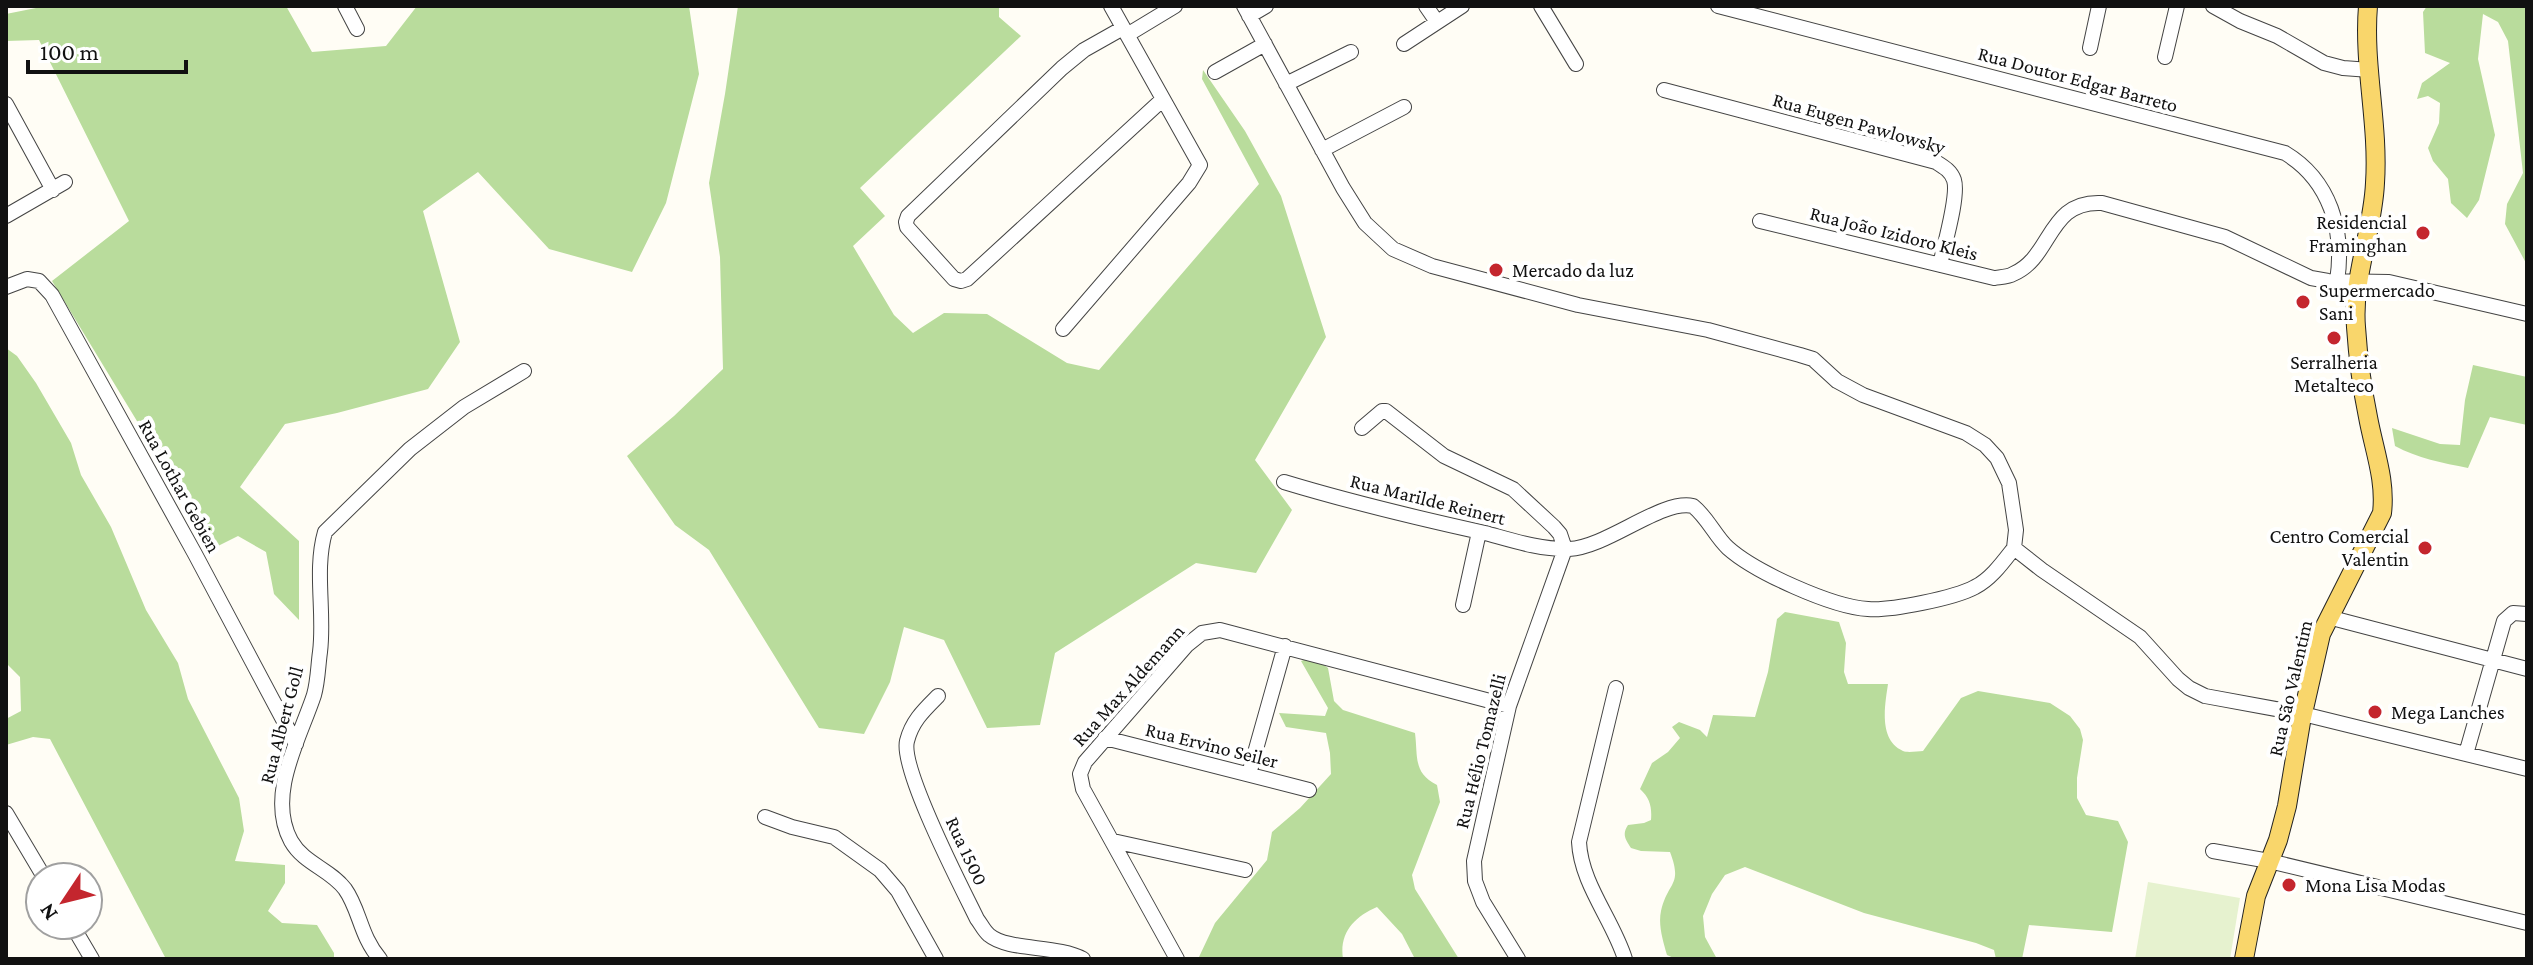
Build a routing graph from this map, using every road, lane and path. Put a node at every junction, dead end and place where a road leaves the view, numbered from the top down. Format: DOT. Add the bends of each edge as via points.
graph roads {
  1 [pos="345,6"];
  2 [pos="1111,6"];
  3 [pos="1175,6"];
  4 [pos="1266,6"];
  5 [pos="1426,6"];
  6 [pos="1462,6"];
  7 [pos="1541,6"];
  8 [pos="1718,6"];
  9 [pos="2099,6"];
  10 [pos="2177,6"];
  11 [pos="2213,6"];
  12 [pos="2368,6"];
  13 [pos="1246,11"];
  14 [pos="1437,22"];
  15 [pos="357,29"];
  16 [pos="1125,31"];
  17 [pos="1265,44"];
  18 [pos="1404,44"];
  19 [pos="2090,48"];
  20 [pos="1351,52"];
  21 [pos="2165,57"];
  22 [pos="1576,64"];
  23 [pos="2370,70"];
  24 [pos="1215,72"];
  25 [pos="1286,84"];
  26 [pos="1664,90"];
  27 [pos="1162,100"];
  28 [pos="6,104"];
  29 [pos="1404,107"];
  30 [pos="1322,150"];
  31 [pos="6,216"];
  32 [pos="1760,221"];
  33 [pos="1940,265"];
  34 [pos="2337,281"];
  35 [pos="2357,282"];
  36 [pos="6,287"];
  37 [pos="2527,314"];
  38 [pos="1063,329"];
  39 [pos="524,371"];
  40 [pos="1362,428"];
  41 [pos="1284,482"];
  42 [pos="1479,532"];
  43 [pos="2014,548"];
  44 [pos="1565,549"];
  45 [pos="1463,605"];
  46 [pos="2527,614"];
  47 [pos="2328,617"];
  48 [pos="1285,646"];
  49 [pos="2493,660"];
  50 [pos="2527,669"];
  51 [pos="1616,688"];
  52 [pos="938,696"];
  53 [pos="1509,706"];
  54 [pos="2303,714"];
  55 [pos="1105,738"];
  56 [pos="296,744"];
  57 [pos="2466,754"];
  58 [pos="2527,769"];
  59 [pos="1249,774"];
  60 [pos="1309,790"];
  61 [pos="6,813"];
  62 [pos="765,817"];
  63 [pos="1113,841"];
  64 [pos="2213,851"];
  65 [pos="34,861"];
  66 [pos="2269,861"];
  67 [pos="1245,870"];
  68 [pos="2527,923"];
  69 [pos="81,941"];
  70 [pos="92,959"];
  71 [pos="380,959"];
  72 [pos="936,959"];
  73 [pos="1083,959"];
  74 [pos="1177,959"];
  75 [pos="1518,959"];
  76 [pos="1625,959"];
  77 [pos="2244,959"];
  1 -- 15 [label="street"];
  2 -- 16 [label="street"];
  3 -- 16 [label="street"];
  4 -- 13 [label="street"];
  5 -- 14 [label="street"];
  6 -- 14 [label="street"];
  7 -- 22 [label="street"];
  8 -- 34 [label="street, Rua Doutor Edgar Barreto" via="2285,153 2311,172 2330,206 2338,229"];
  9 -- 19 [label="street"];
  10 -- 21 [label="street"];
  11 -- 23 [label="street" via="2324,63"];
  12 -- 23 [label="main road, Rua São Valentim"];
  13 -- 17 [label="street"];
  14 -- 18 [label="street"];
  16 -- 27 [label="street"];
  16 -- 27 [label="street" via="1084,50 1062,68 908,216 907,227 954,279 967,279"];
  17 -- 24 [label="street"];
  17 -- 25 [label="street"];
  20 -- 25 [label="street"];
  23 -- 35 [label="main road, Rua São Valentim" via="2376,181"];
  25 -- 30 [label="street"];
  26 -- 33 [label="street, Rua Eugen Pawlowsky" via="1936,162 1954,178 1956,190"];
  27 -- 38 [label="street" via="1200,165"];
  28 -- 31 [label="street" via="59,186"];
  29 -- 30 [label="street"];
  30 -- 43 [label="street" via="1365,223 1393,249 1432,266 1578,305 1708,330 1813,359 1863,395 1966,433 1997,458 2009,483"];
  32 -- 33 [label="street, Rua João Izidoro Kleis"];
  33 -- 34 [label="street, Rua João Izidoro Kleis" via="1994,278 2012,275 2028,265 2062,216 2088,202 2225,237 2295,272"];
  34 -- 35 [label="street, Rua João Izidoro Kleis"];
  35 -- 37 [label="street, Rua João Izidoro Kleis" via="2409,286"];
  35 -- 47 [label="main road, Rua São Valentim" via="2359,360 2384,494 2377,526"];
  36 -- 56 [label="street, Rua Lothar Gebien" via="27,279 39,281 52,295"];
  39 -- 56 [label="street, Rua Albert Goll" via="464,407 410,449 325,532 320,550 323,629 315,691"];
  40 -- 44 [label="street" via="1386,411 1444,456 1513,489 1554,527"];
  41 -- 42 [label="street, Rua Marilde Reinert"];
  42 -- 44 [label="street, Rua Marilde Reinert"];
  42 -- 45 [label="street"];
  43 -- 44 [label="street" via="1975,588 1867,609 1759,569 1728,548 1700,511 1685,504 1599,542"];
  43 -- 54 [label="street" via="2140,637 2189,688 2205,696"];
  44 -- 53 [label="street, Rua Hélio Tomazelli"];
  46 -- 49 [label="street" via="2513,613 2504,621"];
  47 -- 49 [label="street"];
  47 -- 54 [label="main road, Rua São Valentim"];
  48 -- 53 [label="street, Rua Max Aldemann"];
  48 -- 55 [label="street, Rua Max Aldemann" via="1220,630 1202,633"];
  48 -- 59 [label="street"];
  49 -- 50 [label="street"];
  49 -- 57 [label="street"];
  51 -- 76 [label="street" via="1579,842 1589,882"];
  52 -- 73 [label="street, Rua 1500" via="915,719 905,745 912,778 977,919 1002,942"];
  53 -- 75 [label="street, Rua Hélio Tomazelli" via="1474,861 1483,902"];
  54 -- 57 [label="street"];
  54 -- 66 [label="main road, Rua São Valentim" via="2287,806"];
  55 -- 59 [label="street, Rua Ervino Seiler"];
  55 -- 63 [label="street, Rua Max Aldemann" via="1080,774"];
  56 -- 71 [label="street, Rua Albert Goll" via="282,804 290,839 307,861 345,889 362,932"];
  57 -- 58 [label="street"];
  59 -- 60 [label="street, Rua Ervino Seiler"];
  61 -- 65 [label="street"];
  62 -- 72 [label="street" via="834,837 880,870 898,891"];
  63 -- 67 [label="street"];
  63 -- 74 [label="street, Rua Max Aldemann"];
  64 -- 66 [label="street"];
  66 -- 68 [label="street"];
  66 -- 77 [label="main road, Rua São Valentim"];
  69 -- 70 [label="street"];
}
